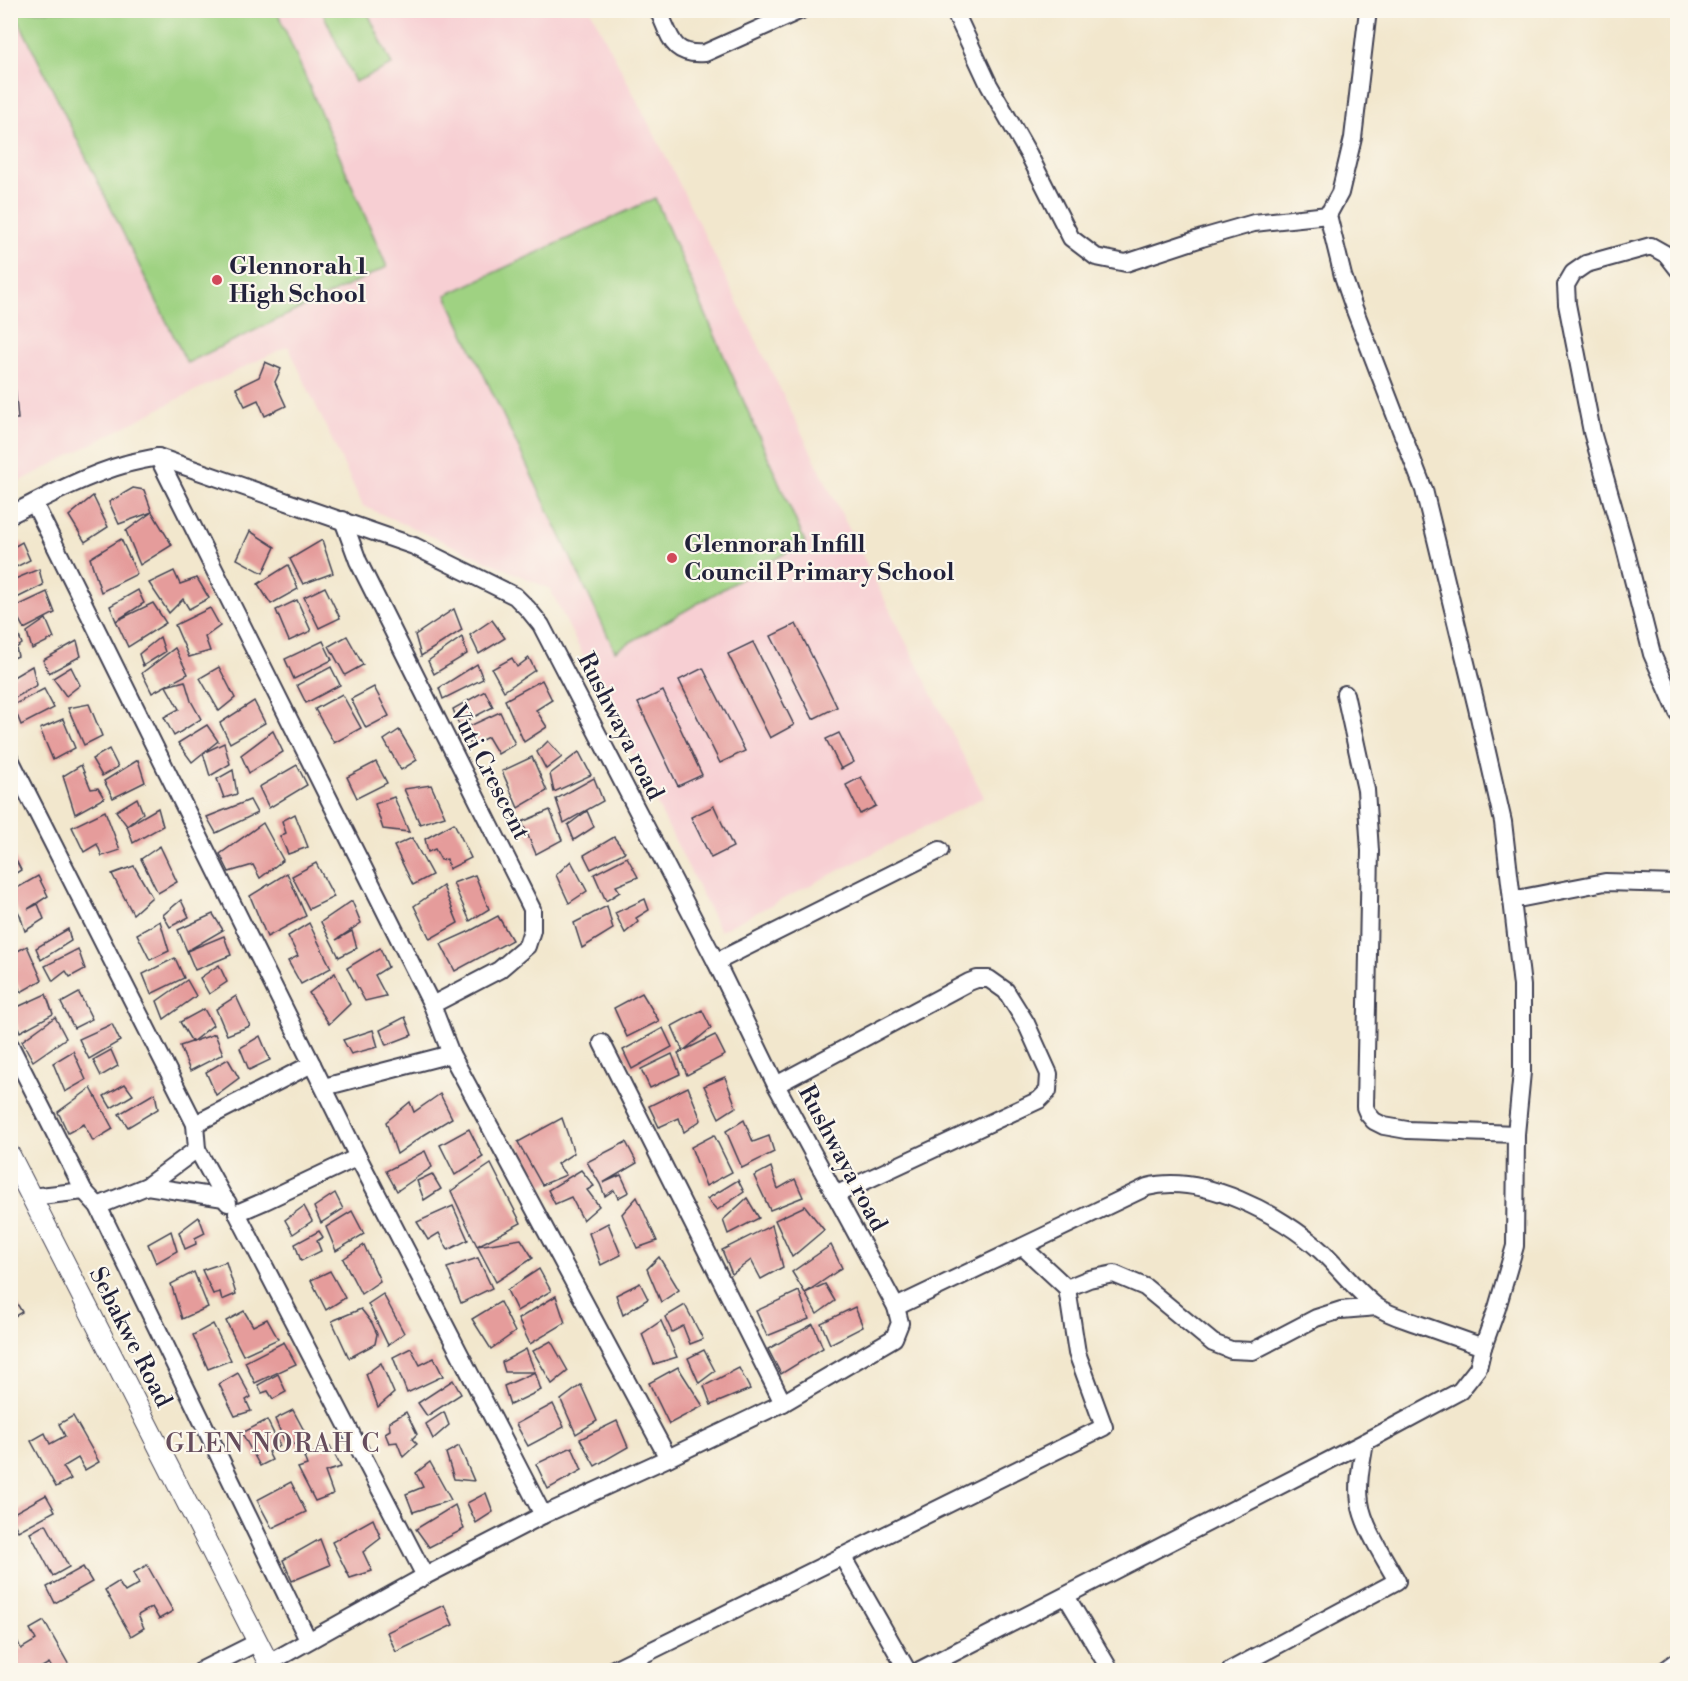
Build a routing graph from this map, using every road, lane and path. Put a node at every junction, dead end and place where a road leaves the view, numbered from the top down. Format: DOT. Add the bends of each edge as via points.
graph roads {
  1 [pos="658,10"];
  2 [pos="801,10"];
  3 [pos="1368,10"];
  4 [pos="959,13"];
  5 [pos="1328,214"];
  6 [pos="1677,269"];
  7 [pos="158,457"];
  8 [pos="34,503"];
  9 [pos="10,515"];
  10 [pos="343,520"];
  11 [pos="1345,694"];
  12 [pos="1677,713"];
  13 [pos="10,759"];
  14 [pos="940,850"];
  15 [pos="1677,884"];
  16 [pos="1512,900"];
  17 [pos="716,962"];
  18 [pos="432,1005"];
  19 [pos="602,1043"];
  20 [pos="10,1044"];
  21 [pos="451,1054"];
  22 [pos="312,1064"];
  23 [pos="776,1085"];
  24 [pos="324,1087"];
  25 [pos="195,1124"];
  26 [pos="1516,1134"];
  27 [pos="197,1149"];
  28 [pos="10,1155"];
  29 [pos="358,1157"];
  30 [pos="147,1186"];
  31 [pos="84,1191"];
  32 [pos="835,1195"];
  33 [pos="31,1197"];
  34 [pos="224,1198"];
  35 [pos="98,1206"];
  36 [pos="237,1213"];
  37 [pos="1023,1247"];
  38 [pos="1067,1288"];
  39 [pos="896,1307"];
  40 [pos="1377,1307"];
  41 [pos="1483,1347"];
  42 [pos="783,1403"];
  43 [pos="1365,1442"];
  44 [pos="668,1458"];
  45 [pos="543,1515"];
  46 [pos="842,1556"];
  47 [pos="424,1576"];
  48 [pos="1066,1596"];
  49 [pos="308,1640"];
  50 [pos="258,1642"];
  51 [pos="1677,1655"];
  52 [pos="271,1667"];
  53 [pos="612,1670"];
  54 [pos="202,1671"];
  55 [pos="907,1671"];
  56 [pos="920,1671"];
  57 [pos="1110,1671"];
  58 [pos="1232,1671"];
  59 [pos="1658,1671"];
  1 -- 2 [label="street" via="674,44 681,52 693,54 705,53"];
  3 -- 5 [label="street" via="1353,138 1340,193"];
  4 -- 5 [label="street" via="989,85 1071,238 1096,257 1126,263 1254,223"];
  5 -- 16 [label="street" via="1350,298 1424,490 1503,822"];
  6 -- 12 [label="street" via="1667,255 1651,246 1586,264 1573,273 1566,285 1592,432 1652,654"];
  7 -- 8 [label="street" via="105,471"];
  7 -- 10 [label="street, Rushwaya road"];
  7 -- 18 [label="street"];
  8 -- 9 [label="street"];
  8 -- 22 [label="street"];
  10 -- 17 [label="street, Rushwaya road" via="414,546 515,596 528,609 541,625"];
  10 -- 18 [label="street, Vuti Crescent" via="358,561 532,909 527,946 499,970"];
  11 -- 26 [label="street" via="1366,790 1370,851 1365,1107 1374,1121 1407,1131"];
  13 -- 25 [label="street"];
  14 -- 17 [label="street"];
  15 -- 16 [label="street" via="1605,882"];
  16 -- 26 [label="street" via="1522,986 1522,1072"];
  17 -- 23 [label="street, Rushwaya road"];
  18 -- 21 [label="street"];
  19 -- 42 [label="street"];
  20 -- 31 [label="street"];
  21 -- 24 [label="street"];
  21 -- 44 [label="street"];
  22 -- 24 [label="street"];
  22 -- 25 [label="street"];
  23 -- 32 [label="street, Rushwaya road"];
  23 -- 32 [label="street" via="977,979 988,979 1006,991 1026,1023 1049,1074 1048,1091 1039,1100"];
  24 -- 29 [label="street"];
  25 -- 27 [label="street"];
  26 -- 41 [label="street" via="1515,1246"];
  27 -- 30 [label="street"];
  27 -- 34 [label="street"];
  28 -- 33 [label="street, Sebakwe Road"];
  29 -- 36 [label="street"];
  29 -- 45 [label="street"];
  30 -- 34 [label="street"];
  30 -- 35 [label="street"];
  31 -- 33 [label="street"];
  31 -- 35 [label="street"];
  32 -- 39 [label="street, Rushwaya road"];
  33 -- 50 [label="street, Sebakwe Road"];
  34 -- 36 [label="street"];
  35 -- 49 [label="street"];
  36 -- 47 [label="street"];
  37 -- 38 [label="street"];
  37 -- 39 [label="street"];
  37 -- 40 [label="street" via="1147,1187 1185,1184 1243,1200 1293,1228"];
  38 -- 40 [label="street" via="1114,1274 1145,1287 1213,1343 1231,1350 1253,1351 1316,1318 1341,1310"];
  38 -- 46 [label="street" via="1077,1353 1104,1427"];
  39 -- 42 [label="street" via="900,1323 894,1338"];
  40 -- 41 [label="street"];
  41 -- 43 [label="street" via="1478,1368 1460,1391"];
  42 -- 44 [label="street"];
  43 -- 48 [label="street"];
  43 -- 58 [label="street" via="1360,1504 1366,1524 1398,1581"];
  44 -- 45 [label="street"];
  45 -- 47 [label="street"];
  46 -- 53 [label="street"];
  46 -- 55 [label="street"];
  47 -- 49 [label="street"];
  48 -- 56 [label="street"];
  48 -- 57 [label="street"];
  49 -- 52 [label="street"];
  50 -- 52 [label="street, Sebakwe Road"];
  50 -- 54 [label="street"];
  51 -- 59 [label="lane"];
}
